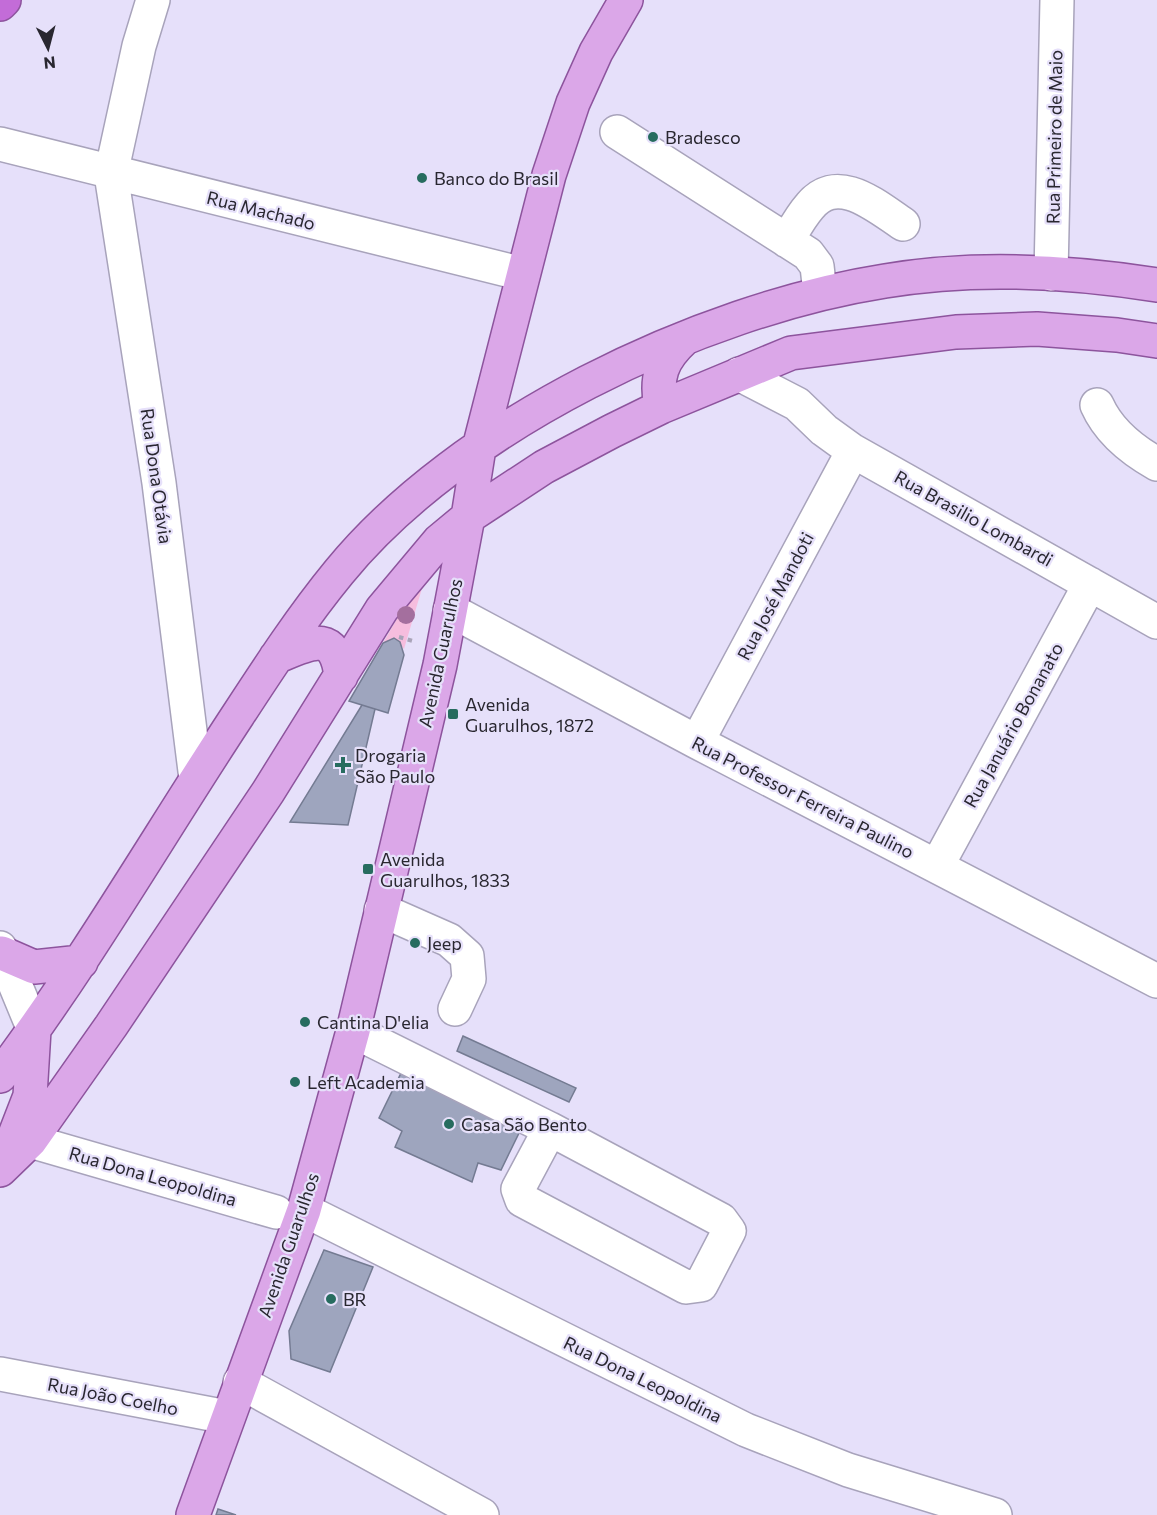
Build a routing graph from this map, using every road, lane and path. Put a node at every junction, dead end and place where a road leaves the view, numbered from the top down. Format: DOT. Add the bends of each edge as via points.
graph roads {
  1 [pos="4,0"];
  2 [pos="153,0"];
  3 [pos="626,0"];
  4 [pos="1057,0"];
  5 [pos="0,4"];
  6 [pos="617,132"];
  7 [pos="0,144"];
  8 [pos="111,174"];
  9 [pos="903,224"];
  10 [pos="787,241"];
  11 [pos="523,273"];
  12 [pos="1052,274"];
  13 [pos="1157,285"];
  14 [pos="820,293"];
  15 [pos="688,336"];
  16 [pos="1157,341"];
  17 [pos="791,352"];
  18 [pos="739,374"];
  19 [pos="491,398"];
  20 [pos="797,404"];
  21 [pos="1097,405"];
  22 [pos="661,407"];
  23 [pos="507,428"];
  24 [pos="479,448"];
  25 [pos="853,451"];
  26 [pos="1157,464"];
  27 [pos="544,467"];
  28 [pos="468,517"];
  29 [pos="1090,584"];
  30 [pos="450,610"];
  31 [pos="1157,622"];
  32 [pos="276,657"];
  33 [pos="340,676"];
  34 [pos="697,742"];
  35 [pos="196,779"];
  36 [pos="937,866"];
  37 [pos="381,910"];
  38 [pos="1,951"];
  39 [pos="81,962"];
  40 [pos="1157,981"];
  41 [pos="455,1008"];
  42 [pos="34,1030"];
  43 [pos="353,1031"];
  44 [pos="0,1076"];
  45 [pos="550,1129"];
  46 [pos="30,1141"];
  47 [pos="0,1167"];
  48 [pos="290,1211"];
  49 [pos="0,1374"];
  50 [pos="240,1382"];
  51 [pos="227,1417"];
  52 [pos="193,1515"];
  53 [pos="482,1515"];
  54 [pos="995,1515"];
  1 -- 5 [label="highway"];
  2 -- 8 [label="street"];
  3 -- 11 [label="main road, Avenida Guarulhos" via="573,103"];
  4 -- 12 [label="street, Rua Primeiro de Maio"];
  6 -- 10 [label="street"];
  7 -- 8 [label="street, Rua Machado"];
  8 -- 11 [label="street, Rua Machado"];
  8 -- 35 [label="street, Rua Dona Otávia" via="159,483"];
  9 -- 10 [label="street" via="863,198 829,192 810,205"];
  10 -- 14 [label="street" via="808,254 817,267"];
  11 -- 19 [label="main road, Avenida Guarulhos"];
  12 -- 13 [label="main road"];
  12 -- 14 [label="main road" via="944,274"];
  14 -- 15 [label="main road"];
  15 -- 22 [label="main road" via="665,358 660,369 657,383"];
  15 -- 23 [label="main road"];
  16 -- 17 [label="main road" via="1037,329 967,331"];
  17 -- 18 [label="main road"];
  17 -- 20 [label="street, Rua Brasilio Lombardi" via="787,376"];
  18 -- 20 [label="street, Rua Brasilio Lombardi"];
  18 -- 22 [label="main road"];
  19 -- 23 [label="main road"];
  19 -- 24 [label="main road, Avenida Guarulhos"];
  20 -- 25 [label="street, Rua Brasilio Lombardi"];
  21 -- 26 [label="street" via="1110,428"];
  22 -- 27 [label="main road"];
  23 -- 24 [label="main road"];
  23 -- 27 [label="main road" via="520,450"];
  24 -- 28 [label="main road, Avenida Guarulhos"];
  24 -- 32 [label="main road" via="379,530 334,578"];
  25 -- 29 [label="street, Rua Brasilio Lombardi"];
  25 -- 34 [label="street, Rua José Mandoti"];
  27 -- 28 [label="main road"];
  28 -- 30 [label="main road, Avenida Guarulhos"];
  28 -- 33 [label="main road" via="439,541 410,574 382,609"];
  29 -- 31 [label="street, Rua Brasilio Lombardi"];
  29 -- 36 [label="street, Rua Januário Bonanato"];
  30 -- 34 [label="street, Rua Professor Ferreira Paulino"];
  30 -- 37 [label="main road, Avenida Guarulhos"];
  32 -- 33 [label="main road" via="306,645 326,644 335,651"];
  32 -- 35 [label="main road"];
  33 -- 46 [label="main road" via="268,792"];
  34 -- 36 [label="street, Rua Professor Ferreira Paulino"];
  35 -- 39 [label="main road"];
  36 -- 40 [label="street, Rua Professor Ferreira Paulino"];
  37 -- 41 [label="street" via="448,940 467,956 469,979"];
  37 -- 43 [label="main road, Avenida Guarulhos"];
  38 -- 39 [label="main road" via="34,967"];
  38 -- 42 [label="street"];
  39 -- 42 [label="main road"];
  42 -- 44 [label="main road"];
  42 -- 47 [label="main road" via="30,1096"];
  43 -- 45 [label="street"];
  43 -- 48 [label="main road, Avenida Guarulhos"];
  45 -- 45 [label="street" via="725,1223 729,1231 701,1285 686,1287 522,1200 518,1189"];
  46 -- 47 [label="main road"];
  46 -- 48 [label="street, Rua Dona Leopoldina"];
  48 -- 50 [label="main road, Avenida Guarulhos"];
  48 -- 54 [label="street, Rua Dona Leopoldina" via="746,1430 848,1470"];
  49 -- 51 [label="street, Rua João Coelho"];
  50 -- 51 [label="main road, Avenida Guarulhos"];
  50 -- 53 [label="street"];
  51 -- 52 [label="main road, Avenida Guarulhos"];
}
